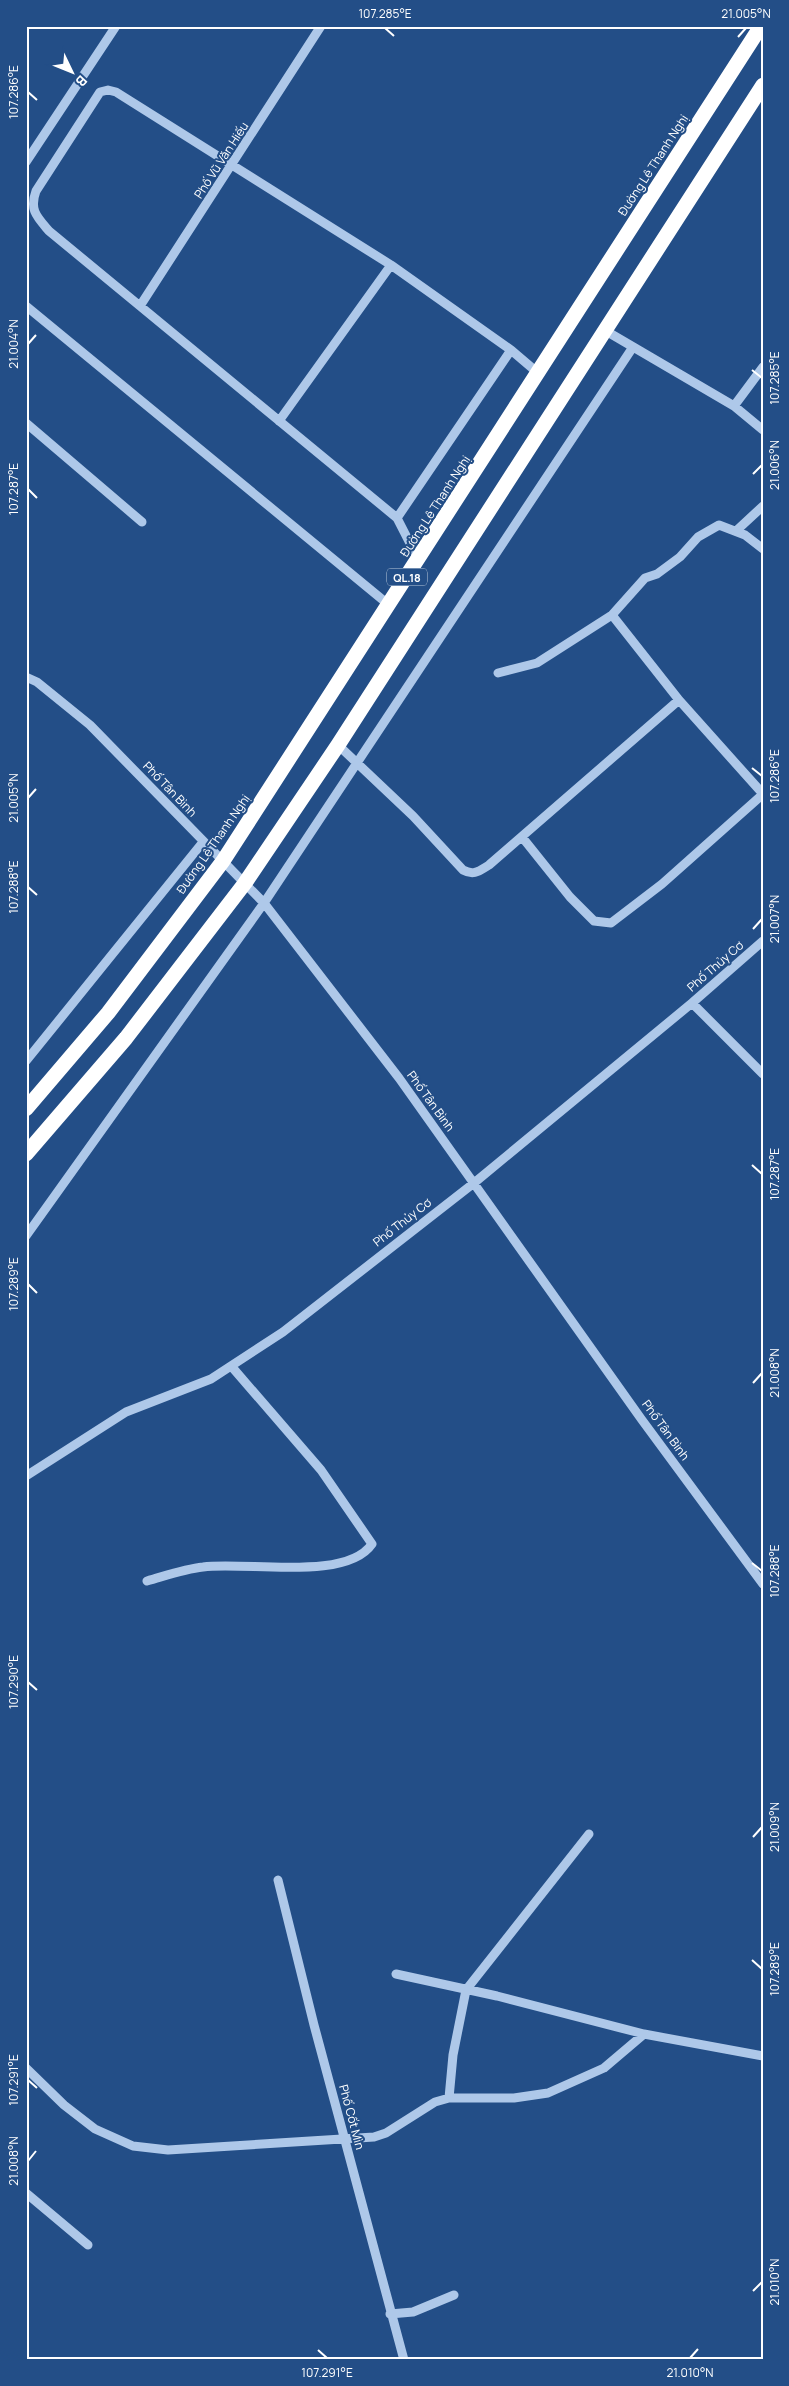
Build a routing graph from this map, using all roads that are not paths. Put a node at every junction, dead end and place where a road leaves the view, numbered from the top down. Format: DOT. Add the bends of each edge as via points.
graph roads {
  1 [pos="116,26"];
  2 [pos="321,26"];
  3 [pos="760,26"];
  4 [pos="763,85"];
  5 [pos="26,162"];
  6 [pos="233,166"];
  7 [pos="391,265"];
  8 [pos="26,306"];
  9 [pos="140,306"];
  10 [pos="606,330"];
  11 [pos="633,347"];
  12 [pos="511,350"];
  13 [pos="763,367"];
  14 [pos="538,373"];
  15 [pos="734,406"];
  16 [pos="279,421"];
  17 [pos="26,422"];
  18 [pos="763,430"];
  19 [pos="763,506"];
  20 [pos="397,518"];
  21 [pos="142,522"];
  22 [pos="736,532"];
  23 [pos="763,549"];
  24 [pos="418,559"];
  25 [pos="388,605"];
  26 [pos="612,615"];
  27 [pos="498,674"];
  28 [pos="26,677"];
  29 [pos="679,700"];
  30 [pos="338,745"];
  31 [pos="357,763"];
  32 [pos="763,794"];
  33 [pos="522,837"];
  34 [pos="203,842"];
  35 [pos="223,861"];
  36 [pos="245,883"];
  37 [pos="264,903"];
  38 [pos="763,941"];
  39 [pos="692,1003"];
  40 [pos="26,1061"];
  41 [pos="763,1074"];
  42 [pos="26,1109"];
  43 [pos="26,1154"];
  44 [pos="474,1183"];
  45 [pos="26,1236"];
  46 [pos="232,1367"];
  47 [pos="26,1476"];
  48 [pos="147,1581"];
  49 [pos="763,1584"];
  50 [pos="589,1834"];
  51 [pos="278,1880"];
  52 [pos="396,1974"];
  53 [pos="466,1990"];
  54 [pos="644,2034"];
  55 [pos="763,2056"];
  56 [pos="26,2068"];
  57 [pos="449,2098"];
  58 [pos="345,2138"];
  59 [pos="26,2193"];
  60 [pos="88,2245"];
  61 [pos="454,2295"];
  62 [pos="390,2314"];
  63 [pos="404,2360"];
  1 -- 5 [label="street"];
  2 -- 6 [label="street, Phố Vũ Văn Hiếu"];
  3 -- 14 [label="highway, Đường Lê Thanh Nghị / QL.18"];
  4 -- 10 [label="highway, QL.18"];
  6 -- 7 [label="street"];
  6 -- 9 [label="street, Phố Vũ Văn Hiếu"];
  6 -- 9 [label="street" via="116,92 100,92 32,202 35,214 49,231"];
  7 -- 12 [label="street"];
  7 -- 16 [label="street"];
  8 -- 25 [label="street"];
  9 -- 16 [label="street"];
  10 -- 11 [label="street"];
  10 -- 30 [label="highway, QL.18"];
  11 -- 15 [label="street"];
  11 -- 31 [label="street"];
  12 -- 14 [label="street"];
  12 -- 20 [label="street"];
  13 -- 15 [label="street"];
  14 -- 24 [label="highway, Đường Lê Thanh Nghị / QL.18"];
  15 -- 18 [label="street"];
  16 -- 20 [label="street"];
  17 -- 21 [label="street"];
  19 -- 22 [label="street"];
  20 -- 24 [label="street"];
  22 -- 23 [label="street"];
  22 -- 26 [label="street" via="720,525 698,537 680,557 657,574 645,578"];
  24 -- 25 [label="highway, Đường Lê Thanh Nghị / QL.18"];
  25 -- 35 [label="highway, Đường Lê Thanh Nghị / QL.18"];
  26 -- 27 [label="street" via="537,662"];
  26 -- 29 [label="street"];
  28 -- 34 [label="street, Phố Tân Bình" via="37,682 90,725"];
  29 -- 32 [label="street"];
  29 -- 33 [label="street"];
  30 -- 31 [label="street"];
  30 -- 36 [label="highway, QL.18"];
  31 -- 33 [label="street" via="413,816 458,866 470,874 489,865"];
  31 -- 37 [label="street"];
  32 -- 33 [label="street" via="662,884 611,923 594,921 570,897"];
  34 -- 35 [label="street, Phố Tân Bình"];
  34 -- 40 [label="street"];
  35 -- 36 [label="street, Phố Tân Bình"];
  35 -- 42 [label="highway, Đường Lê Thanh Nghị / QL.18" via="108,1013"];
  36 -- 37 [label="street, Phố Tân Bình"];
  36 -- 43 [label="highway, QL.18" via="126,1038"];
  37 -- 44 [label="street, Phố Tân Bình" via="399,1078"];
  37 -- 45 [label="street"];
  38 -- 39 [label="street, Phố Thủy Cơ"];
  39 -- 41 [label="street"];
  39 -- 44 [label="street, Phố Thủy Cơ"];
  44 -- 46 [label="street, Phố Thủy Cơ"];
  44 -- 49 [label="street, Phố Tân Bình"];
  46 -- 47 [label="street, Phố Thủy Cơ" via="211,1379 126,1412"];
  46 -- 48 [label="street" via="321,1470 372,1544 354,1559 336,1564 281,1568 204,1567"];
  50 -- 53 [label="street"];
  51 -- 58 [label="street, Phố Cốt Mìn"];
  52 -- 53 [label="street"];
  53 -- 54 [label="street"];
  53 -- 57 [label="street" via="453,2055"];
  54 -- 55 [label="street"];
  54 -- 57 [label="street" via="604,2068 548,2093 514,2098"];
  56 -- 58 [label="street" via="64,2105 95,2129 133,2146 168,2150"];
  57 -- 58 [label="street" via="436,2102 386,2133 374,2137"];
  58 -- 62 [label="street, Phố Cốt Mìn"];
  59 -- 60 [label="street"];
  61 -- 62 [label="street" via="413,2312"];
  62 -- 63 [label="street, Phố Cốt Mìn"];
}
